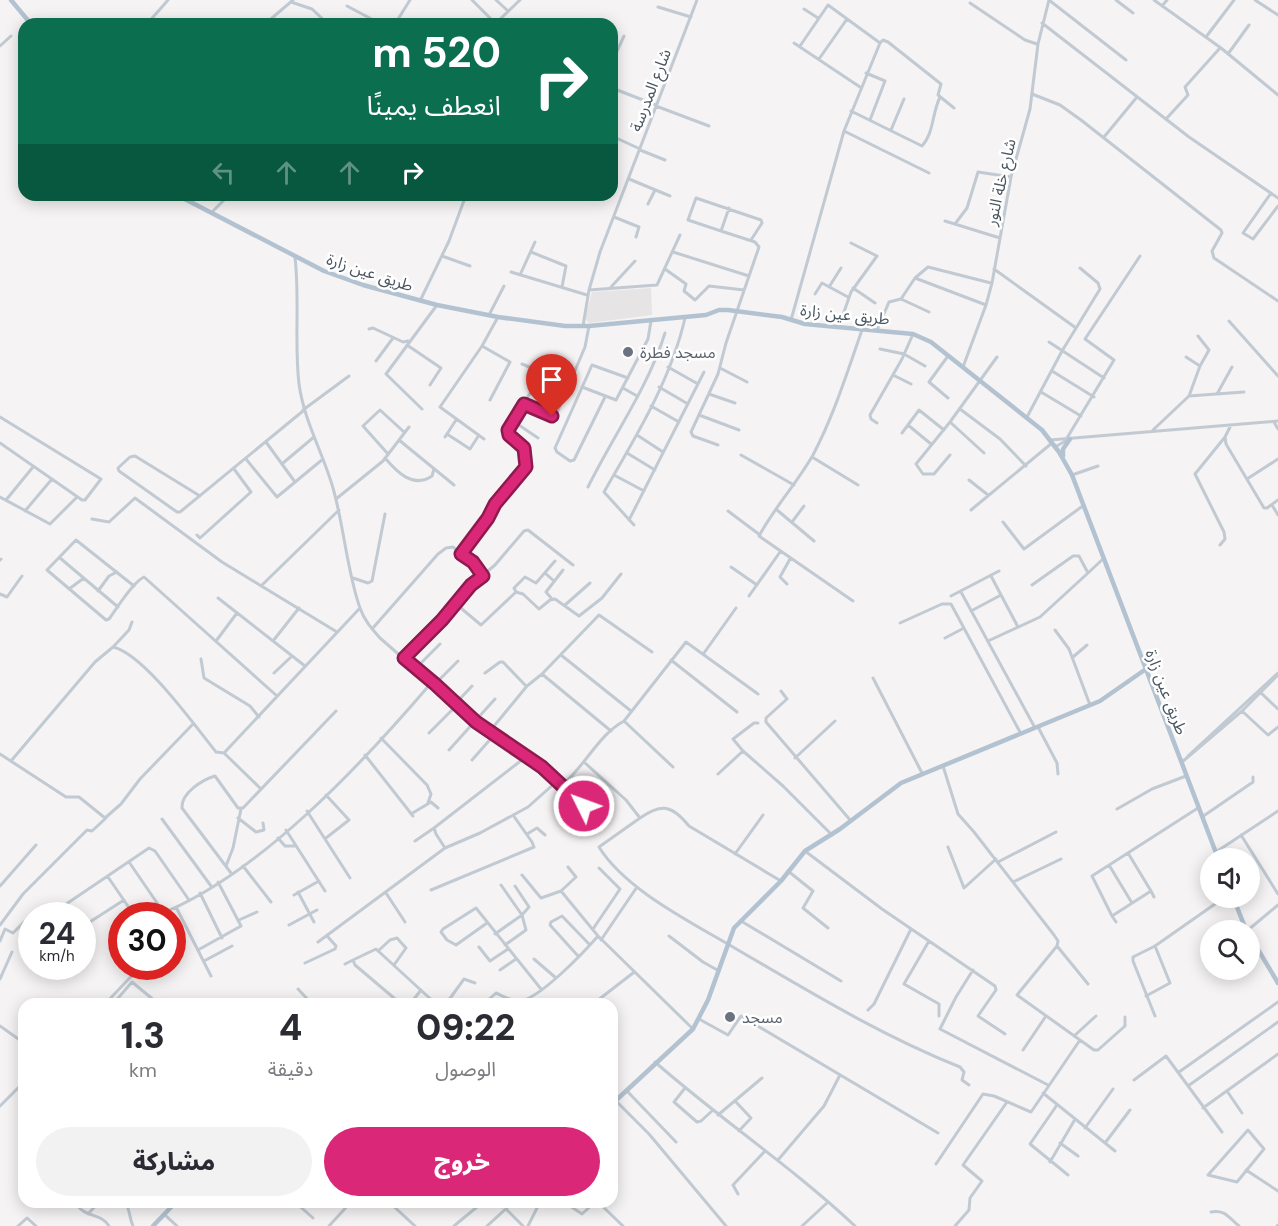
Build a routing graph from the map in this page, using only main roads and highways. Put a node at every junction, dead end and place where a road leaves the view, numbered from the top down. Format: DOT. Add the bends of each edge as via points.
graph roads {
  1 [pos="11,0"];
  2 [pos="17,3"];
  3 [pos="27,18"];
  4 [pos="188,201"];
  5 [pos="1069,438"];
  6 [pos="1065,462"];
  7 [pos="1146,669"];
  8 [pos="1214,848"];
  9 [pos="1260,953"];
  10 [pos="1278,983"];
  11 [pos="618,1097"];
  12 [pos="170,1208"];
  13 [pos="153,1226"];
  1 -- 2 [label="main road"];
  2 -- 3 [label="main road"];
  4 -- 6 [label="main road, طريق عين زارة" via="342,278 420,301 498,317 554,326 586,326 706,315 720,310 805,324 913,334 931,342 1027,417"];
  5 -- 6 [label="main road" via="1063,449"];
  6 -- 7 [label="main road, طريق عين زارة"];
  7 -- 8 [label="main road, طريق عين زارة"];
  7 -- 11 [label="main road" via="1090,705 890,789 805,851 739,920 693,1029"];
  9 -- 10 [label="main road"];
  12 -- 13 [label="main road"];
}
